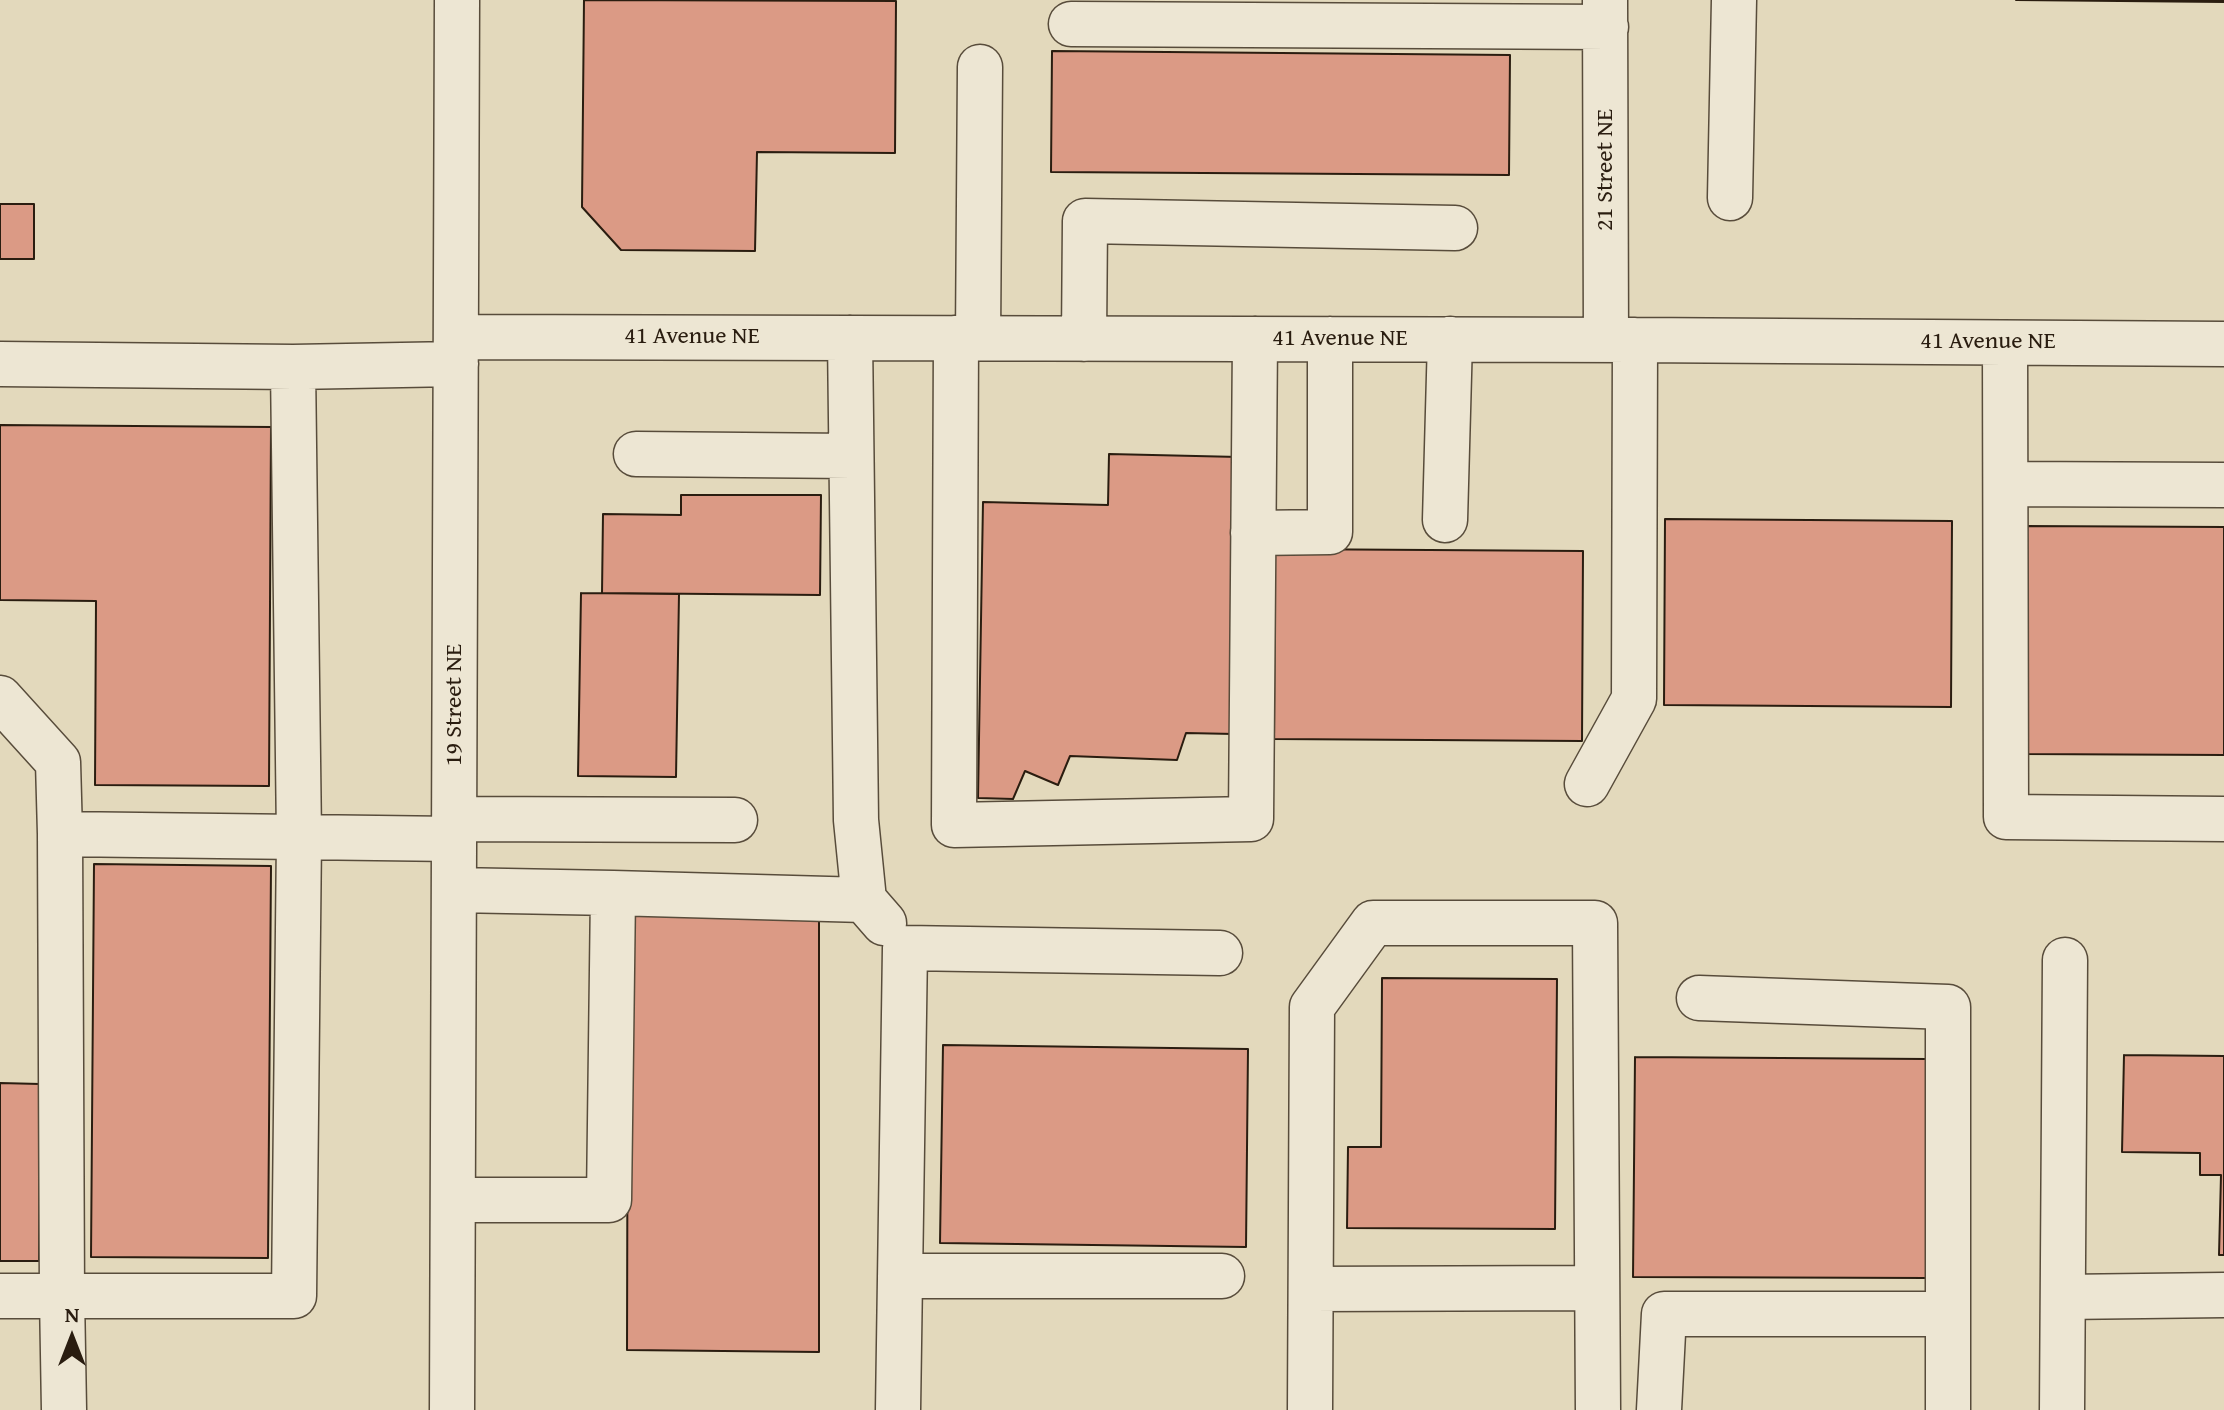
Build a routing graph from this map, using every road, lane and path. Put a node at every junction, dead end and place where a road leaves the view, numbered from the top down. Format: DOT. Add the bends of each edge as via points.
graph roads {
  1 [pos="457,0"];
  2 [pos="1734,0"];
  3 [pos="1606,14"];
  4 [pos="1071,24"];
  5 [pos="980,67"];
  6 [pos="1730,198"];
  7 [pos="1455,228"];
  8 [pos="850,338"];
  9 [pos="967,338"];
  10 [pos="1084,339"];
  11 [pos="1255,339"];
  12 [pos="1330,339"];
  13 [pos="1450,339"];
  14 [pos="1621,340"];
  15 [pos="2005,343"];
  16 [pos="2224,344"];
  17 [pos="456,350"];
  18 [pos="0,364"];
  19 [pos="293,367"];
  20 [pos="636,454"];
  21 [pos="851,456"];
  22 [pos="2006,484"];
  23 [pos="2224,485"];
  24 [pos="1445,520"];
  25 [pos="1253,533"];
  26 [pos="0,698"];
  27 [pos="1587,784"];
  28 [pos="2224,819"];
  29 [pos="735,820"];
  30 [pos="454,829"];
  31 [pos="60,834"];
  32 [pos="299,837"];
  33 [pos="454,890"];
  34 [pos="613,893"];
  35 [pos="864,900"];
  36 [pos="905,948"];
  37 [pos="1220,953"];
  38 [pos="2065,960"];
  39 [pos="1699,998"];
  40 [pos="453,1200"];
  41 [pos="900,1276"];
  42 [pos="1222,1276"];
  43 [pos="1597,1288"];
  44 [pos="1311,1289"];
  45 [pos="2224,1295"];
  46 [pos="0,1296"];
  47 [pos="62,1296"];
  48 [pos="2063,1297"];
  49 [pos="1948,1314"];
  50 [pos="64,1410"];
  51 [pos="452,1410"];
  52 [pos="898,1410"];
  53 [pos="1310,1410"];
  54 [pos="1598,1410"];
  55 [pos="1659,1410"];
  56 [pos="1948,1410"];
  57 [pos="2062,1410"];
  1 -- 17 [label="street, 19 Street NE"];
  2 -- 6 [label="street"];
  3 -- 4 [label="street"];
  3 -- 14 [label="street, 21 Street NE"];
  5 -- 9 [label="street"];
  7 -- 10 [label="street" via="1085,221"];
  8 -- 9 [label="street, 41 Avenue NE"];
  8 -- 17 [label="street, 41 Avenue NE"];
  8 -- 21 [label="street"];
  9 -- 10 [label="street, 41 Avenue NE"];
  9 -- 25 [label="street" via="954,825 1251,819"];
  10 -- 11 [label="street, 41 Avenue NE"];
  11 -- 12 [label="street, 41 Avenue NE"];
  11 -- 25 [label="street"];
  12 -- 13 [label="street, 41 Avenue NE"];
  12 -- 25 [label="street" via="1330,532"];
  13 -- 14 [label="street, 41 Avenue NE"];
  13 -- 24 [label="street"];
  14 -- 15 [label="street, 41 Avenue NE"];
  14 -- 27 [label="street, 21 Street NE" via="1634,699"];
  15 -- 16 [label="street, 41 Avenue NE"];
  15 -- 22 [label="street"];
  17 -- 19 [label="street, 41 Avenue NE"];
  17 -- 30 [label="street, 19 Street NE"];
  18 -- 19 [label="street, 41 Avenue NE"];
  19 -- 32 [label="street"];
  20 -- 21 [label="street"];
  21 -- 35 [label="street" via="856,820"];
  22 -- 23 [label="street"];
  22 -- 28 [label="street" via="2006,817"];
  26 -- 31 [label="street" via="58,762"];
  29 -- 30 [label="street"];
  30 -- 32 [label="street"];
  30 -- 33 [label="street, 19 Street NE"];
  31 -- 32 [label="street"];
  31 -- 47 [label="street"];
  32 -- 47 [label="street" via="294,1296"];
  33 -- 34 [label="street"];
  33 -- 40 [label="street, 19 Street NE"];
  34 -- 35 [label="street"];
  34 -- 40 [label="street" via="609,1200"];
  35 -- 36 [label="street"];
  36 -- 37 [label="street"];
  36 -- 41 [label="street"];
  38 -- 48 [label="street"];
  39 -- 49 [label="street" via="1948,1007"];
  40 -- 51 [label="street, 19 Street NE"];
  41 -- 42 [label="street"];
  41 -- 52 [label="street"];
  43 -- 44 [label="street"];
  43 -- 44 [label="street" via="1595,923 1373,923 1312,1007"];
  43 -- 54 [label="street"];
  44 -- 53 [label="street"];
  45 -- 48 [label="street"];
  46 -- 47 [label="street"];
  47 -- 50 [label="street"];
  48 -- 57 [label="street"];
  49 -- 55 [label="street" via="1664,1314"];
  49 -- 56 [label="street"];
}
